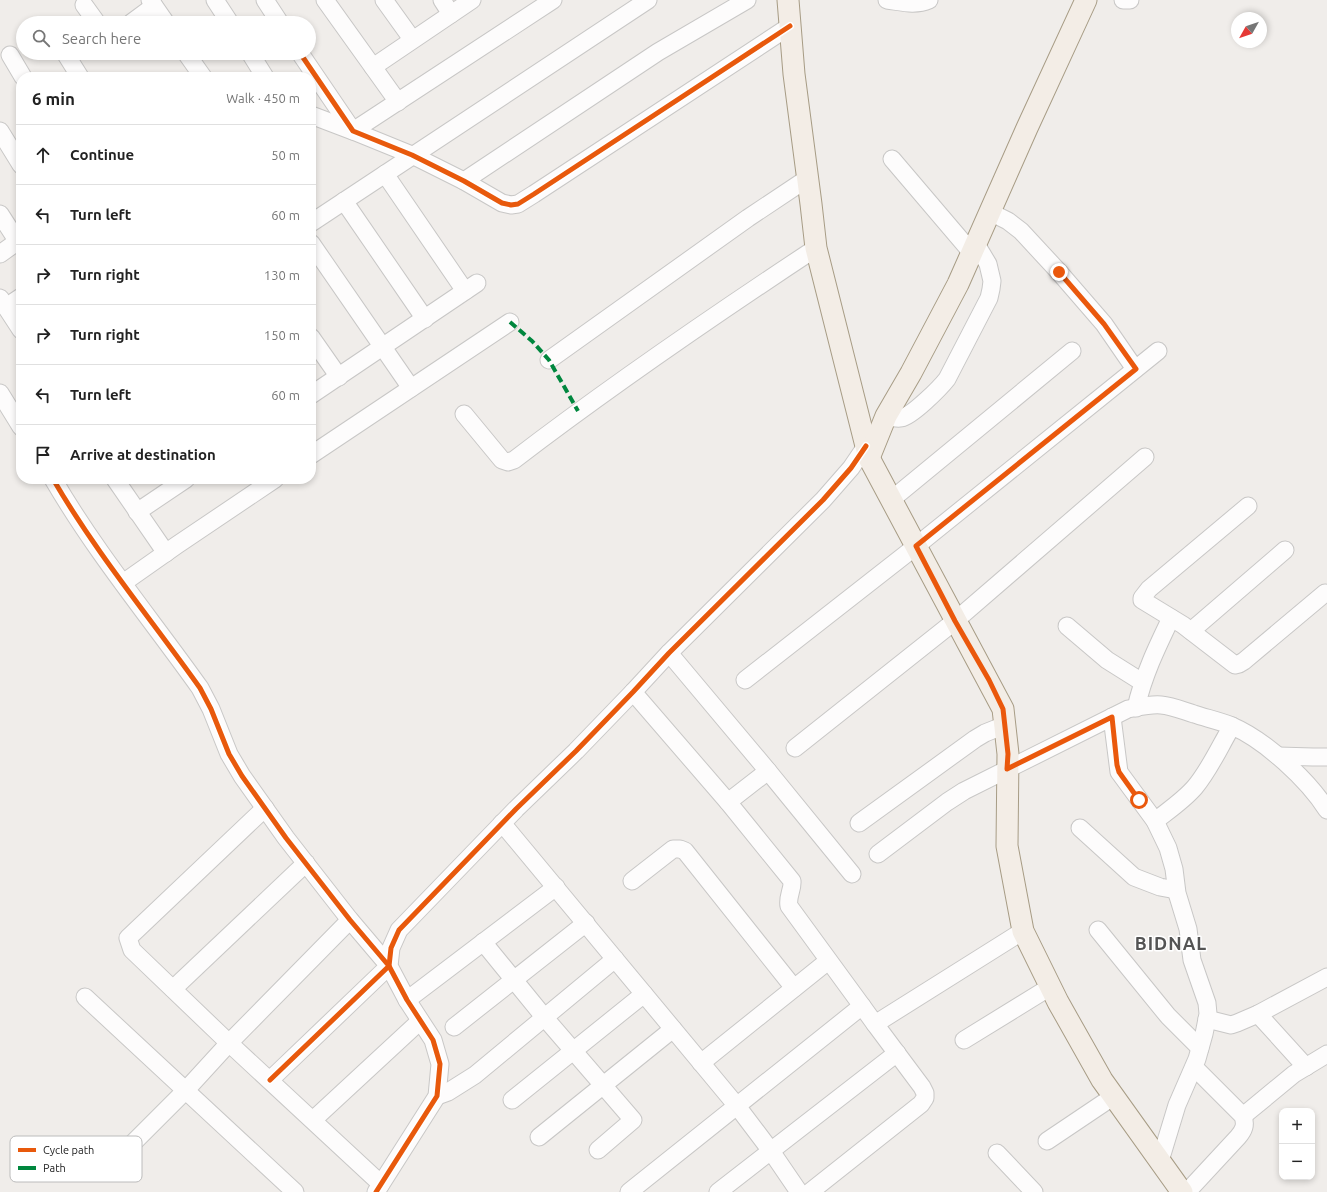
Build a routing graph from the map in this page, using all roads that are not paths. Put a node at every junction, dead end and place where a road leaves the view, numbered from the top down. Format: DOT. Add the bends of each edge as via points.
graph roads {
  1 [pos="215,0"];
  2 [pos="265,0"];
  3 [pos="325,0"];
  4 [pos="384,0"];
  5 [pos="472,0"];
  6 [pos="553,0"];
  7 [pos="648,0"];
  8 [pos="747,0"];
  9 [pos="788,0"];
  10 [pos="887,0"];
  11 [pos="929,0"];
  12 [pos="1086,0"];
  13 [pos="1123,0"];
  14 [pos="1130,0"];
  15 [pos="152,3"];
  16 [pos="84,5"];
  17 [pos="446,7"];
  18 [pos="92,16"];
  19 [pos="138,16"];
  20 [pos="161,16"];
  21 [pos="225,16"];
  22 [pos="275,16"];
  23 [pos="790,26"];
  24 [pos="412,39"];
  25 [pos="10,55"];
  26 [pos="69,60"];
  27 [pos="191,60"];
  28 [pos="254,60"];
  29 [pos="305,60"];
  30 [pos="373,67"];
  31 [pos="20,72"];
  32 [pos="77,72"];
  33 [pos="199,72"];
  34 [pos="262,72"];
  35 [pos="313,72"];
  36 [pos="316,77"];
  37 [pos="398,102"];
  38 [pos="316,117"];
  39 [pos="0,130"];
  40 [pos="353,131"];
  41 [pos="412,155"];
  42 [pos="16,157"];
  43 [pos="892,160"];
  44 [pos="385,174"];
  45 [pos="808,178"];
  46 [pos="464,181"];
  47 [pos="344,201"];
  48 [pos="990,212"];
  49 [pos="0,214"];
  50 [pos="316,220"];
  51 [pos="16,236"];
  52 [pos="16,242"];
  53 [pos="816,248"];
  54 [pos="316,249"];
  55 [pos="974,249"];
  56 [pos="0,254"];
  57 [pos="16,299"];
  58 [pos="3,303"];
  59 [pos="425,318"];
  60 [pos="16,322"];
  61 [pos="510,322"];
  62 [pos="316,344"];
  63 [pos="383,346"];
  64 [pos="1072,351"];
  65 [pos="1158,351"];
  66 [pos="549,360"];
  67 [pos="1136,369"];
  68 [pos="338,377"];
  69 [pos="411,388"];
  70 [pos="316,392"];
  71 [pos="0,393"];
  72 [pos="464,414"];
  73 [pos="886,416"];
  74 [pos="14,418"];
  75 [pos="316,452"];
  76 [pos="868,452"];
  77 [pos="1145,457"];
  78 [pos="55,484"];
  79 [pos="118,484"];
  80 [pos="179,484"];
  81 [pos="268,484"];
  82 [pos="891,500"];
  83 [pos="1248,506"];
  84 [pos="137,512"];
  85 [pos="916,546"];
  86 [pos="1285,550"];
  87 [pos="166,553"];
  88 [pos="123,584"];
  89 [pos="1325,593"];
  90 [pos="1171,618"];
  91 [pos="955,621"];
  92 [pos="1067,626"];
  93 [pos="1191,631"];
  94 [pos="669,653"];
  95 [pos="745,680"];
  96 [pos="1142,682"];
  97 [pos="633,692"];
  98 [pos="1136,708"];
  99 [pos="1112,717"];
  100 [pos="1005,725"];
  101 [pos="1232,726"];
  102 [pos="795,748"];
  103 [pos="1278,756"];
  104 [pos="1327,757"];
  105 [pos="1007,769"];
  106 [pos="768,771"];
  107 [pos="728,802"];
  108 [pos="265,808"];
  109 [pos="1327,810"];
  110 [pos="1155,821"];
  111 [pos="502,823"];
  112 [pos="859,823"];
  113 [pos="1080,828"];
  114 [pos="878,854"];
  115 [pos="306,863"];
  116 [pos="852,874"];
  117 [pos="632,881"];
  118 [pos="556,887"];
  119 [pos="1176,890"];
  120 [pos="350,920"];
  121 [pos="586,924"];
  122 [pos="1098,930"];
  123 [pos="1023,931"];
  124 [pos="483,942"];
  125 [pos="615,960"];
  126 [pos="828,961"];
  127 [pos="389,966"];
  128 [pos="1327,977"];
  129 [pos="514,980"];
  130 [pos="1050,987"];
  131 [pos="794,988"];
  132 [pos="173,989"];
  133 [pos="644,994"];
  134 [pos="85,996"];
  135 [pos="407,1000"];
  136 [pos="862,1006"];
  137 [pos="1258,1014"];
  138 [pos="545,1018"];
  139 [pos="1207,1019"];
  140 [pos="420,1021"];
  141 [pos="875,1024"];
  142 [pos="454,1026"];
  143 [pos="673,1029"];
  144 [pos="964,1040"];
  145 [pos="229,1043"];
  146 [pos="1200,1048"];
  147 [pos="573,1050"];
  148 [pos="896,1053"];
  149 [pos="1327,1054"];
  150 [pos="701,1063"];
  151 [pos="1194,1067"];
  152 [pos="1306,1067"];
  153 [pos="270,1080"];
  154 [pos="603,1084"];
  155 [pos="186,1090"];
  156 [pos="437,1096"];
  157 [pos="1114,1096"];
  158 [pos="512,1100"];
  159 [pos="737,1106"];
  160 [pos="1243,1116"];
  161 [pos="313,1120"];
  162 [pos="140,1136"];
  163 [pos="539,1137"];
  164 [pos="1047,1141"];
  165 [pos="598,1150"];
  166 [pos="770,1151"];
  167 [pos="998,1153"];
  168 [pos="1160,1161"];
  169 [pos="379,1188"];
  170 [pos="295,1192"];
  171 [pos="629,1192"];
  172 [pos="718,1192"];
  173 [pos="799,1192"];
  174 [pos="810,1192"];
  175 [pos="1034,1192"];
  176 [pos="1182,1192"];
  177 [pos="1186,1192"];
  1 -- 21 [label="street"];
  2 -- 22 [label="street"];
  3 -- 30 [label="street"];
  4 -- 24 [label="street"];
  5 -- 17 [label="street"];
  6 -- 37 [label="street"];
  7 -- 41 [label="street"];
  8 -- 46 [label="street" via="658,52"];
  9 -- 23 [label="main road"];
  10 -- 11 [label="street" via="909,4"];
  12 -- 48 [label="main road"];
  13 -- 14 [label="street"];
  15 -- 19 [label="street"];
  15 -- 20 [label="street"];
  16 -- 18 [label="street"];
  17 -- 24 [label="street"];
  23 -- 45 [label="main road"];
  23 -- 46 [label="street" via="518,204 502,203"];
  24 -- 30 [label="street"];
  25 -- 31 [label="street"];
  26 -- 32 [label="street"];
  27 -- 33 [label="street"];
  28 -- 34 [label="street"];
  29 -- 35 [label="street"];
  30 -- 37 [label="street"];
  36 -- 40 [label="street"];
  37 -- 40 [label="street"];
  38 -- 40 [label="street"];
  39 -- 42 [label="street"];
  40 -- 41 [label="street"];
  41 -- 44 [label="street"];
  41 -- 46 [label="street"];
  43 -- 55 [label="street"];
  44 -- 47 [label="street"];
  44 -- 59 [label="street" via="471,287"];
  45 -- 53 [label="main road"];
  45 -- 66 [label="street"];
  47 -- 50 [label="street"];
  47 -- 59 [label="street"];
  48 -- 55 [label="main road"];
  48 -- 67 [label="street" via="1021,231 1104,324"];
  49 -- 51 [label="street"];
  52 -- 56 [label="street"];
  53 -- 72 [label="street" via="720,311 578,411 514,460 502,460"];
  53 -- 76 [label="main road"];
  54 -- 63 [label="street"];
  55 -- 73 [label="main road" via="948,304"];
  55 -- 73 [label="street" via="988,264 992,281 986,305 947,379 936,392 907,416"];
  57 -- 58 [label="street"];
  58 -- 60 [label="street"];
  59 -- 63 [label="street"];
  61 -- 69 [label="street"];
  62 -- 68 [label="street"];
  63 -- 68 [label="street"];
  63 -- 69 [label="street"];
  64 -- 82 [label="street"];
  65 -- 67 [label="street"];
  67 -- 85 [label="street"];
  68 -- 70 [label="street"];
  69 -- 75 [label="street"];
  71 -- 74 [label="street"];
  73 -- 76 [label="main road"];
  76 -- 82 [label="main road"];
  76 -- 94 [label="street"];
  77 -- 91 [label="street"];
  78 -- 88 [label="street"];
  79 -- 84 [label="street"];
  80 -- 84 [label="street"];
  81 -- 87 [label="street"];
  82 -- 85 [label="main road"];
  83 -- 90 [label="street" via="1145,593 1142,600 1145,603"];
  84 -- 87 [label="street"];
  85 -- 91 [label="main road"];
  85 -- 95 [label="street"];
  86 -- 93 [label="street"];
  87 -- 88 [label="street"];
  88 -- 108 [label="street" via="200,688 229,754"];
  89 -- 93 [label="street" via="1239,664 1229,662"];
  90 -- 93 [label="street"];
  90 -- 96 [label="street"];
  91 -- 100 [label="main road" via="1003,709"];
  91 -- 102 [label="street"];
  92 -- 96 [label="street" via="1106,660"];
  94 -- 97 [label="street"];
  94 -- 106 [label="street"];
  96 -- 98 [label="street"];
  97 -- 107 [label="street"];
  97 -- 111 [label="street"];
  98 -- 99 [label="street"];
  98 -- 101 [label="street" via="1162,705"];
  99 -- 105 [label="street"];
  99 -- 110 [label="street" via="1119,772"];
  100 -- 105 [label="main road"];
  100 -- 112 [label="street" via="975,739"];
  101 -- 103 [label="street"];
  101 -- 110 [label="street" via="1194,788"];
  103 -- 104 [label="street"];
  103 -- 109 [label="street" via="1317,795"];
  105 -- 114 [label="street" via="947,802"];
  105 -- 123 [label="main road" via="1007,846"];
  106 -- 107 [label="street"];
  106 -- 116 [label="street"];
  107 -- 126 [label="street" via="792,880 789,906"];
  108 -- 115 [label="street"];
  108 -- 132 [label="street" via="128,938 132,950"];
  110 -- 119 [label="street" via="1168,848"];
  111 -- 118 [label="street"];
  111 -- 127 [label="street" via="399,930 391,948"];
  113 -- 119 [label="street" via="1134,877"];
  115 -- 120 [label="street"];
  115 -- 132 [label="street"];
  117 -- 131 [label="street" via="673,849 685,851"];
  118 -- 121 [label="street"];
  118 -- 124 [label="street"];
  119 -- 139 [label="street" via="1188,929 1192,960 1207,1003"];
  120 -- 127 [label="street"];
  120 -- 145 [label="street"];
  121 -- 125 [label="street"];
  121 -- 129 [label="street"];
  122 -- 146 [label="street" via="1168,1016"];
  123 -- 130 [label="main road"];
  123 -- 141 [label="street"];
  124 -- 129 [label="street"];
  124 -- 135 [label="street"];
  125 -- 133 [label="street"];
  125 -- 138 [label="street"];
  126 -- 131 [label="street"];
  126 -- 136 [label="street"];
  127 -- 135 [label="street"];
  127 -- 153 [label="street"];
  128 -- 137 [label="street"];
  129 -- 138 [label="street"];
  129 -- 142 [label="street"];
  130 -- 144 [label="street"];
  130 -- 157 [label="main road" via="1102,1080"];
  131 -- 150 [label="street"];
  132 -- 145 [label="street"];
  133 -- 143 [label="street"];
  133 -- 147 [label="street"];
  134 -- 155 [label="street"];
  135 -- 140 [label="street"];
  136 -- 141 [label="street"];
  136 -- 159 [label="street"];
  137 -- 139 [label="street" via="1231,1025"];
  137 -- 152 [label="street"];
  138 -- 147 [label="street"];
  138 -- 156 [label="street" via="475,1075"];
  139 -- 146 [label="street"];
  140 -- 156 [label="street" via="433,1040 440,1064"];
  140 -- 161 [label="street"];
  141 -- 148 [label="street"];
  143 -- 150 [label="street"];
  143 -- 154 [label="street"];
  145 -- 153 [label="street"];
  145 -- 155 [label="street"];
  146 -- 151 [label="street"];
  147 -- 154 [label="street"];
  147 -- 158 [label="street"];
  148 -- 166 [label="street"];
  148 -- 174 [label="street" via="926,1093 925,1098 902,1120"];
  149 -- 152 [label="street"];
  150 -- 159 [label="street"];
  151 -- 160 [label="street"];
  151 -- 168 [label="street" via="1177,1105"];
  152 -- 160 [label="street"];
  153 -- 161 [label="street"];
  154 -- 163 [label="street"];
  154 -- 165 [label="street" via="633,1120"];
  155 -- 162 [label="street"];
  155 -- 170 [label="street"];
  156 -- 169 [label="street"];
  157 -- 164 [label="street"];
  157 -- 168 [label="main road"];
  159 -- 166 [label="street"];
  159 -- 171 [label="street"];
  160 -- 177 [label="street" via="1244,1130"];
  161 -- 169 [label="street"];
  166 -- 172 [label="street"];
  166 -- 173 [label="street"];
  167 -- 175 [label="street"];
  168 -- 176 [label="main road"];
}
